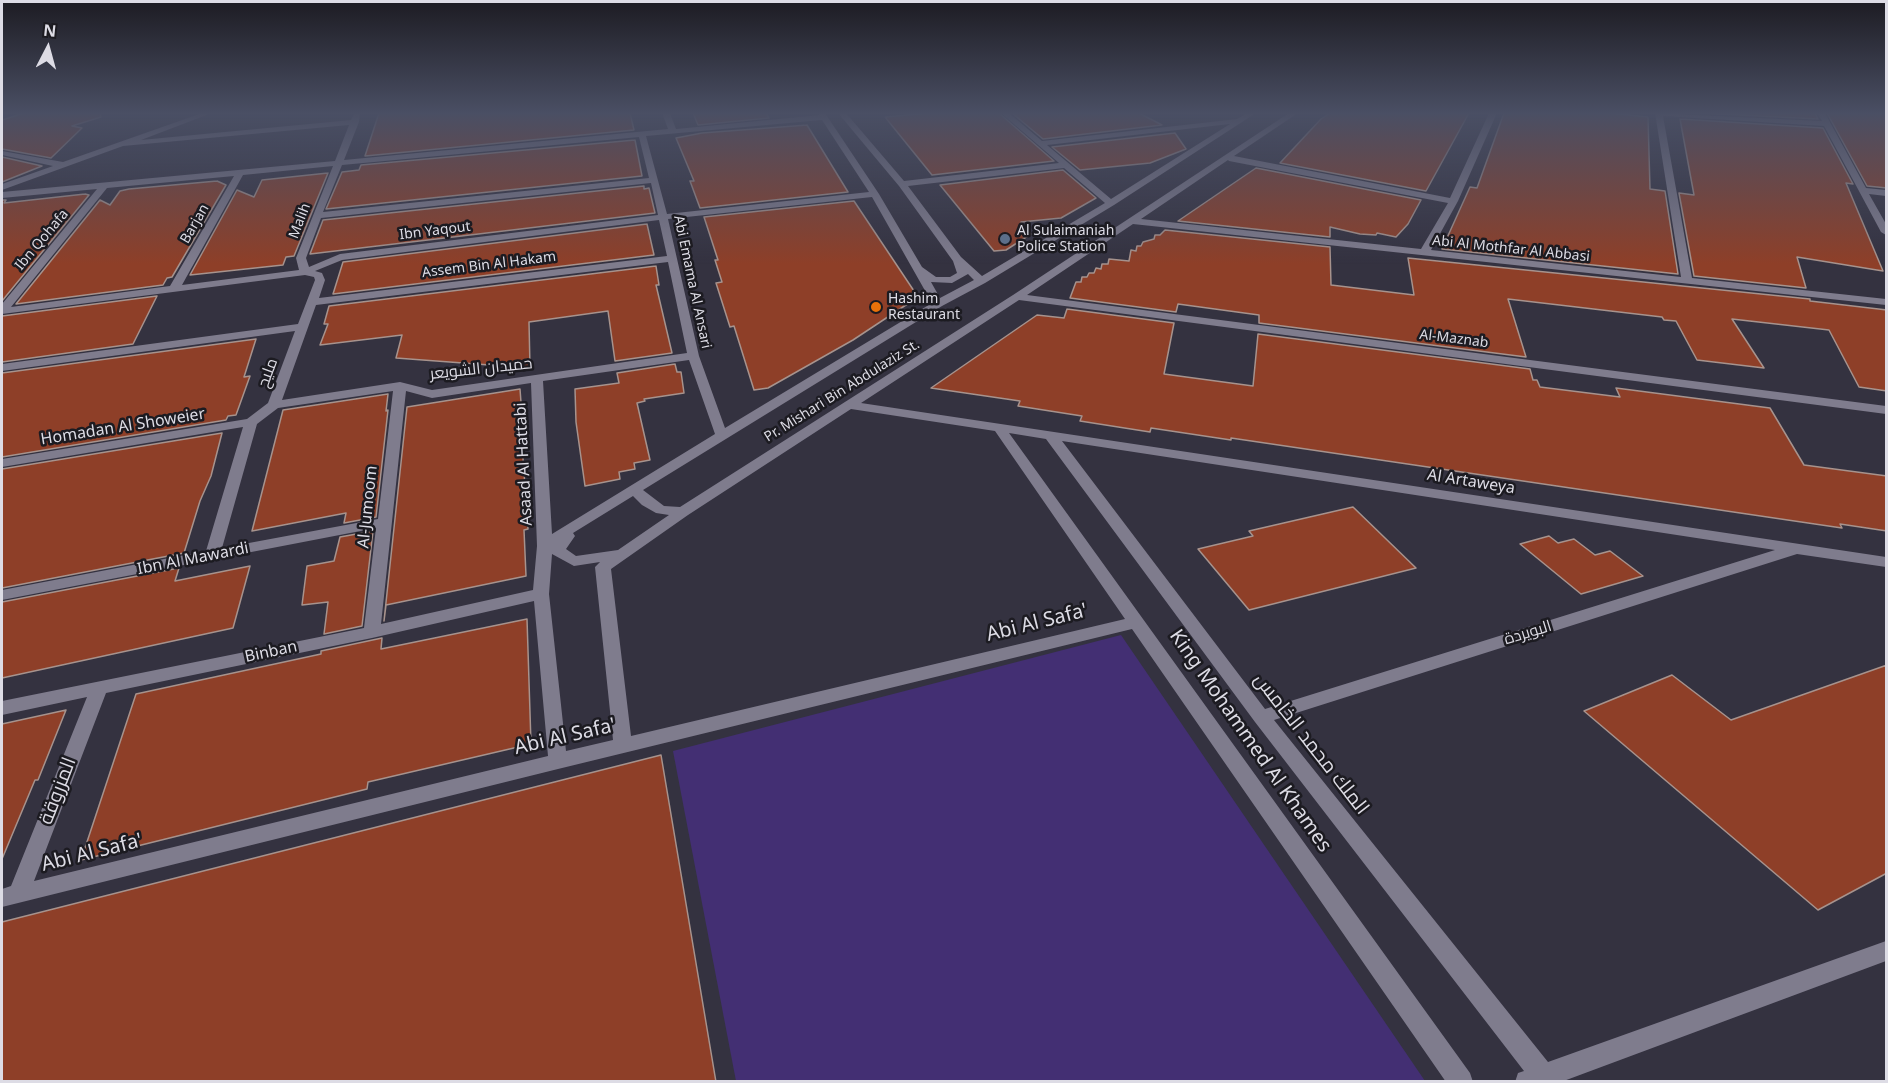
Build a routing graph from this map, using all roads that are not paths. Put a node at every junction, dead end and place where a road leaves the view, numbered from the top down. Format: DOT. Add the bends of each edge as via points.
graph roads {
  1 [pos="338,163"];
  2 [pos="56,164"];
  3 [pos="67,164"];
  4 [pos="333,164"];
  5 [pos="650,164"];
  6 [pos="855,164"];
  7 [pos="885,164"];
  8 [pos="1172,164"];
  9 [pos="1221,164"];
  10 [pos="1258,164"];
  11 [pos="1470,164"];
  12 [pos="1667,164"];
  13 [pos="1848,164"];
  14 [pos="63,165"];
  15 [pos="1067,165"];
  16 [pos="240,173"];
  17 [pos="655,180"];
  18 [pos="902,184"];
  19 [pos="2,187"];
  20 [pos="103,187"];
  21 [pos="1863,190"];
  22 [pos="1887,193"];
  23 [pos="875,194"];
  24 [pos="2,195"];
  25 [pos="1453,201"];
  26 [pos="1111,203"];
  27 [pos="316,216"];
  28 [pos="663,218"];
  29 [pos="1133,221"];
  30 [pos="1887,231"];
  31 [pos="1424,253"];
  32 [pos="670,259"];
  33 [pos="957,259"];
  34 [pos="916,266"];
  35 [pos="305,272"];
  36 [pos="981,282"];
  37 [pos="1687,282"];
  38 [pos="174,289"];
  39 [pos="1017,297"];
  40 [pos="312,302"];
  41 [pos="1887,302"];
  42 [pos="938,304"];
  43 [pos="2,310"];
  44 [pos="302,327"];
  45 [pos="693,356"];
  46 [pos="2,368"];
  47 [pos="537,380"];
  48 [pos="400,386"];
  49 [pos="274,405"];
  50 [pos="849,405"];
  51 [pos="1887,410"];
  52 [pos="251,422"];
  53 [pos="999,428"];
  54 [pos="721,434"];
  55 [pos="1051,436"];
  56 [pos="2,463"];
  57 [pos="634,489"];
  58 [pos="683,512"];
  59 [pos="385,522"];
  60 [pos="579,522"];
  61 [pos="545,546"];
  62 [pos="1795,549"];
  63 [pos="624,553"];
  64 [pos="212,556"];
  65 [pos="1887,562"];
  66 [pos="541,594"];
  67 [pos="2,595"];
  68 [pos="1138,622"];
  69 [pos="372,632"];
  70 [pos="99,688"];
  71 [pos="2,708"];
  72 [pos="1261,717"];
  73 [pos="623,747"];
  74 [pos="558,761"];
  75 [pos="10,897"];
  76 [pos="1887,951"];
  77 [pos="1539,1079"];
  78 [pos="1461,1082"];
  1 -- 27 [label="street, Malih"];
  2 -- 14 [label="street"];
  3 -- 14 [label="street"];
  4 -- 16 [label="street"];
  5 -- 17 [label="street, Abi Emama Al Ansari"];
  6 -- 23 [label="street"];
  7 -- 18 [label="street"];
  8 -- 26 [label="street"];
  9 -- 29 [label="street, Pr. Mishari Bin Abdulaziz St."];
  10 -- 25 [label="street"];
  11 -- 25 [label="street"];
  12 -- 37 [label="street"];
  13 -- 21 [label="street"];
  14 -- 19 [label="street"];
  15 -- 18 [label="street"];
  15 -- 26 [label="street"];
  16 -- 20 [label="street"];
  16 -- 38 [label="street, Barjan"];
  17 -- 27 [label="street"];
  17 -- 28 [label="street, Abi Emama Al Ansari"];
  18 -- 33 [label="street"];
  20 -- 24 [label="street"];
  20 -- 43 [label="street, Ibn Qohafa"];
  21 -- 22 [label="street"];
  21 -- 30 [label="street"];
  23 -- 28 [label="street, Ibn Yaqout"];
  23 -- 34 [label="street"];
  25 -- 31 [label="street"];
  26 -- 36 [label="street"];
  27 -- 35 [label="street, Malih" via="301,258"];
  28 -- 32 [label="street, Abi Emama Al Ansari"];
  28 -- 35 [label="street, Ibn Yaqout" via="340,257"];
  29 -- 31 [label="street, Abi Al Mothfar Al Abbasi"];
  29 -- 39 [label="street, Pr. Mishari Bin Abdulaziz St."];
  31 -- 37 [label="street, Abi Al Mothfar Al Abbasi"];
  32 -- 40 [label="street, Assem Bin Al Hakam"];
  32 -- 45 [label="street, Abi Emama Al Ansari"];
  33 -- 34 [label="street" via="963,274 952,279 934,280"];
  33 -- 36 [label="street"];
  34 -- 42 [label="street"];
  35 -- 38 [label="street, Ibn Yaqout"];
  35 -- 40 [label="street, مليح" via="318,275 320,280"];
  36 -- 42 [label="street"];
  37 -- 41 [label="street, Abi Al Mothfar Al Abbasi"];
  38 -- 43 [label="street, Ibn Yaqout"];
  39 -- 50 [label="street, Pr. Mishari Bin Abdulaziz St."];
  39 -- 51 [label="street, Al-Maznab"];
  40 -- 44 [label="street, مليح"];
  42 -- 54 [label="street"];
  44 -- 46 [label="street"];
  44 -- 49 [label="street, مليح"];
  45 -- 47 [label="street, حميدان الشويعر"];
  45 -- 54 [label="street, Abi Emama Al Ansari"];
  47 -- 48 [label="street, حميدان الشويعر" via="432,394"];
  47 -- 61 [label="street, Asaad Al Hattabi"];
  48 -- 49 [label="street, حميدان الشويعر"];
  48 -- 59 [label="street, Al-Jumoom"];
  49 -- 52 [label="street, مليح"];
  50 -- 53 [label="street, Al Artaweya"];
  50 -- 58 [label="street, Pr. Mishari Bin Abdulaziz St."];
  52 -- 56 [label="street, Homadan Al Showeier"];
  52 -- 64 [label="street"];
  53 -- 55 [label="street, Al Artaweya"];
  53 -- 68 [label="street, King Mohammed Al Khames"];
  54 -- 57 [label="street"];
  55 -- 62 [label="street, Al Artaweya"];
  55 -- 72 [label="street, الملك محمد الخامس"];
  57 -- 58 [label="street" via="661,510"];
  57 -- 60 [label="street"];
  58 -- 63 [label="street, Pr. Mishari Bin Abdulaziz St."];
  59 -- 64 [label="street, Ibn Al Mawardi"];
  59 -- 69 [label="street, Al-Jumoom"];
  60 -- 61 [label="street"];
  60 -- 63 [label="street" via="557,550 574,561"];
  61 -- 66 [label="street, Asaad Al Hattabi"];
  62 -- 65 [label="street, Al Artaweya"];
  62 -- 72 [label="street, البويردة"];
  63 -- 73 [label="street, Pr. Mishari Bin Abdulaziz St." via="603,567"];
  64 -- 67 [label="street, Ibn Al Mawardi"];
  66 -- 69 [label="street, Binban"];
  66 -- 74 [label="street, Asaad Al Hattabi"];
  68 -- 73 [label="street, Abi Al Safa'"];
  68 -- 78 [label="street, King Mohammed Al Khames"];
  69 -- 70 [label="street, Binban"];
  70 -- 71 [label="street, Binban"];
  70 -- 75 [label="street, المزروقة"];
  72 -- 77 [label="street, الملك محمد الخامس"];
  73 -- 74 [label="street, Abi Al Safa'"];
  74 -- 75 [label="street, Abi Al Safa'"];
  76 -- 77 [label="street"];
}
